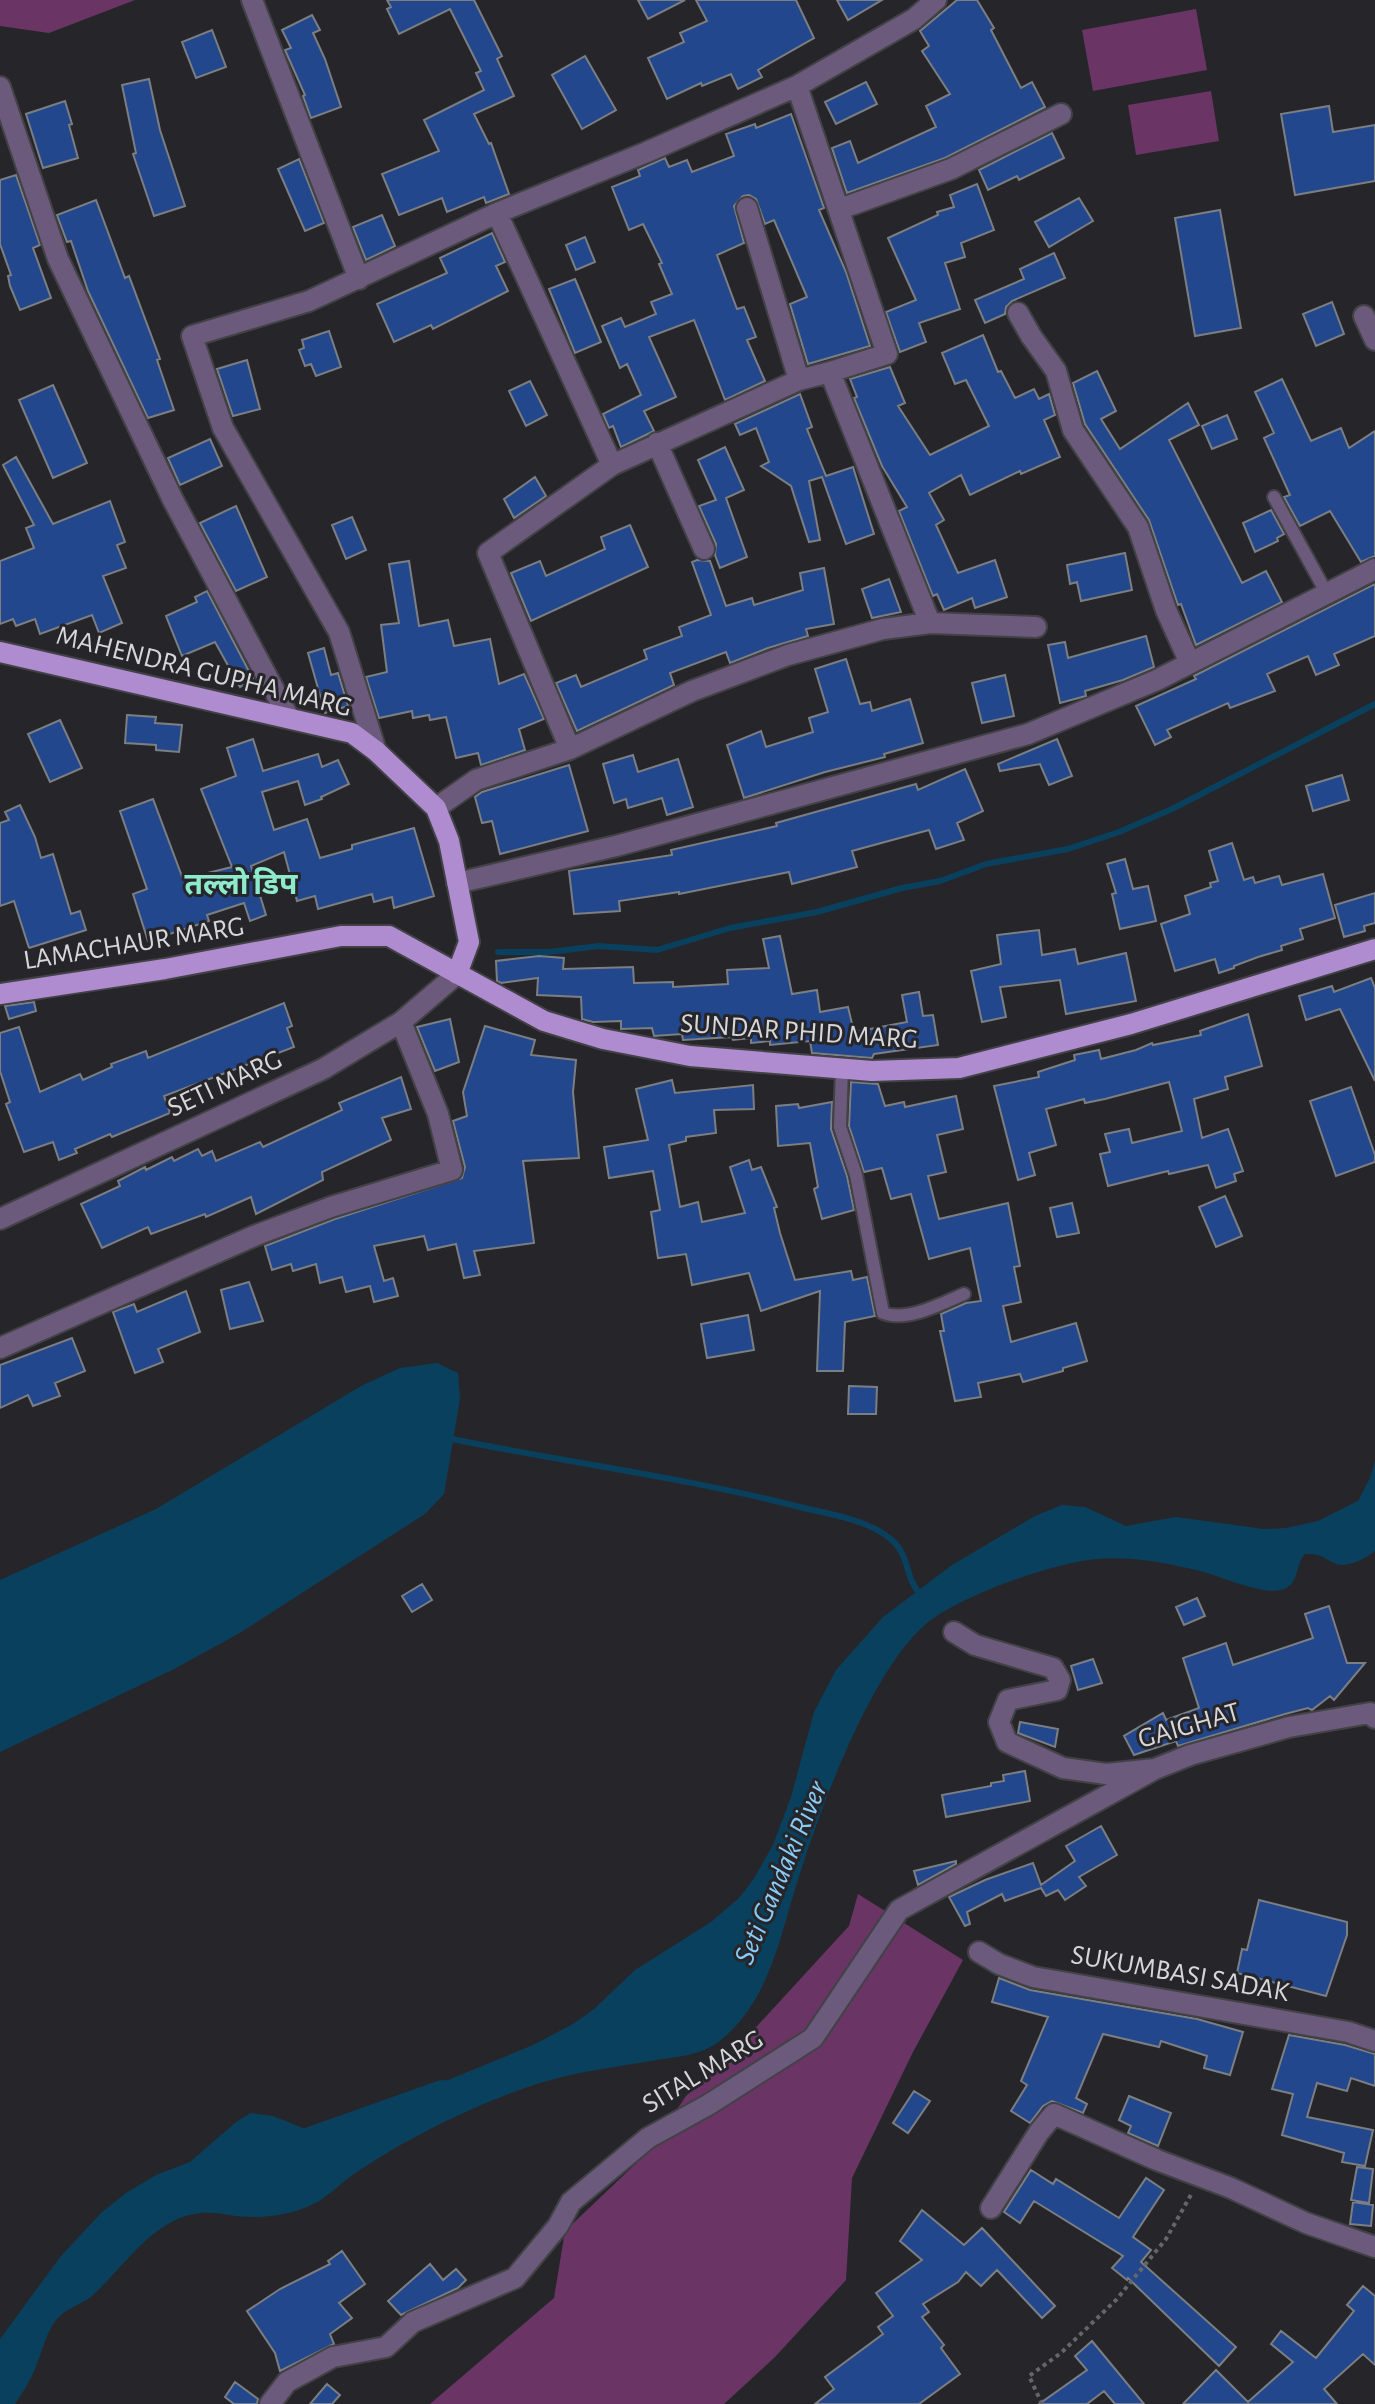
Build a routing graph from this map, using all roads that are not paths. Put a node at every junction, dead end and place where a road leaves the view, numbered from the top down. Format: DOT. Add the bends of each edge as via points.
graph roads {
  1 [pos="252,0"];
  2 [pos="936,0"];
  3 [pos="797,86"];
  4 [pos="0,87"];
  5 [pos="1061,114"];
  6 [pos="747,208"];
  7 [pos="840,209"];
  8 [pos="497,213"];
  9 [pos="359,279"];
  10 [pos="1018,313"];
  11 [pos="1364,316"];
  12 [pos="1375,340"];
  13 [pos="830,372"];
  14 [pos="799,380"];
  15 [pos="657,443"];
  16 [pos="612,465"];
  17 [pos="1274,497"];
  18 [pos="704,549"];
  19 [pos="1375,569"];
  20 [pos="1326,592"];
  21 [pos="930,623"];
  22 [pos="1036,627"];
  23 [pos="0,652"];
  24 [pos="1190,663"];
  25 [pos="289,718"];
  26 [pos="570,749"];
  27 [pos="376,751"];
  28 [pos="436,808"];
  29 [pos="457,883"];
  30 [pos="1375,949"];
  31 [pos="457,974"];
  32 [pos="0,994"];
  33 [pos="401,1022"];
  34 [pos="842,1068"];
  35 [pos="0,1219"];
  36 [pos="964,1294"];
  37 [pos="0,1348"];
  38 [pos="954,1632"];
  39 [pos="1375,1718"];
  40 [pos="1155,1769"];
  41 [pos="979,1952"];
  42 [pos="1375,2041"];
  43 [pos="991,2208"];
  44 [pos="1375,2247"];
  45 [pos="270,2404"];
  1 -- 9 [label="street"];
  2 -- 3 [label="street" via="914,19"];
  3 -- 7 [label="street"];
  3 -- 8 [label="street"];
  4 -- 25 [label="street" via="58,259 173,500"];
  5 -- 7 [label="street" via="951,169"];
  6 -- 14 [label="street"];
  7 -- 13 [label="street" via="887,354"];
  8 -- 9 [label="street"];
  8 -- 16 [label="street"];
  9 -- 27 [label="street" via="309,301 192,336 223,428 339,632"];
  10 -- 24 [label="street" via="1056,371 1073,430 1138,527"];
  11 -- 12 [label="street"];
  13 -- 14 [label="street"];
  13 -- 21 [label="street"];
  14 -- 15 [label="street"];
  15 -- 16 [label="street"];
  15 -- 18 [label="street"];
  16 -- 26 [label="street" via="488,553"];
  17 -- 20 [label="lane"];
  19 -- 20 [label="street"];
  20 -- 24 [label="street"];
  21 -- 22 [label="street"];
  21 -- 26 [label="street" via="883,629 788,655 692,691"];
  23 -- 25 [label="main road, MAHENDRA GUPHA MARG"];
  24 -- 29 [label="street" via="1028,734 616,846"];
  25 -- 27 [label="main road, MAHENDRA GUPHA MARG" via="352,733"];
  26 -- 28 [label="street" via="476,780"];
  27 -- 28 [label="main road, MAHENDRA GUPHA MARG"];
  28 -- 29 [label="main road, MAHENDRA GUPHA MARG"];
  29 -- 31 [label="main road, MAHENDRA GUPHA MARG" via="469,942"];
  30 -- 34 [label="main road, SUNDAR PHID MARG" via="1131,1024 959,1068"];
  31 -- 32 [label="main road, LAMACHAUR MARG" via="389,936 341,936"];
  31 -- 33 [label="street, SETI MARG"];
  31 -- 34 [label="main road, SUNDAR PHID MARG" via="544,1021 603,1039 690,1056"];
  33 -- 35 [label="street, SETI MARG" via="323,1069"];
  33 -- 37 [label="street" via="438,1114 452,1170 254,1236"];
  34 -- 36 [label="lane" via="840,1127 856,1175 883,1313 913,1313"];
  38 -- 40 [label="street, GAIGHAT" via="975,1645 1053,1668 1060,1680 1057,1690 1008,1700 999,1722 1007,1742 1063,1768 1106,1774"];
  39 -- 40 [label="street, GAIGHAT" via="1370,1713 1289,1727"];
  40 -- 45 [label="street, SITAL MARG" via="899,1910 813,2038 648,2138 571,2202 515,2278 413,2322 386,2347 333,2357 287,2382"];
  41 -- 42 [label="street, SUKUMBASI SADAK" via="1033,1977"];
  43 -- 44 [label="street" via="1054,2114 1306,2223"];
}
